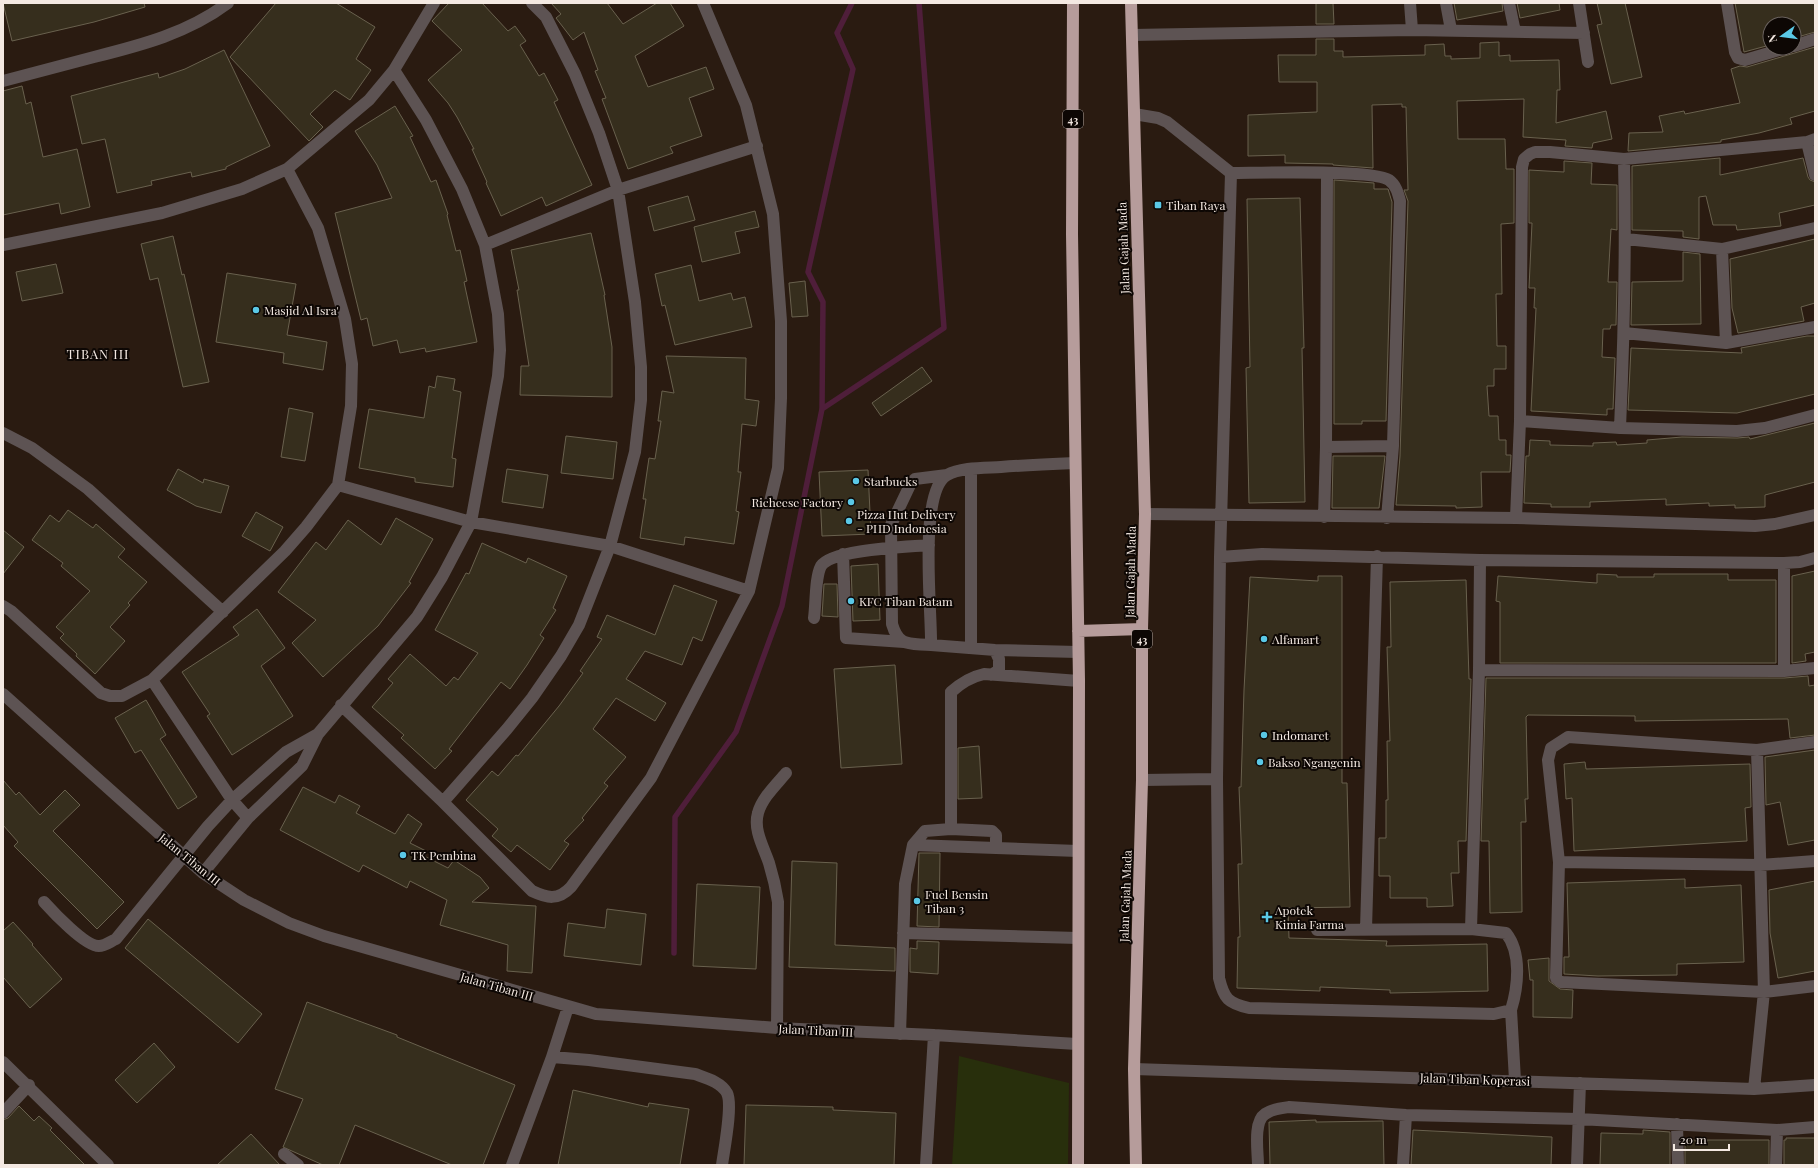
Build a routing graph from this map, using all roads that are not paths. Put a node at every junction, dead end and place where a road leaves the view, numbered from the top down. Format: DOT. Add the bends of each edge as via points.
graph roads {
  1 [pos="228,3"];
  2 [pos="434,3"];
  3 [pos="532,3"];
  4 [pos="703,3"];
  5 [pos="1073,3"];
  6 [pos="1132,3"];
  7 [pos="1410,3"];
  8 [pos="1446,3"];
  9 [pos="1509,3"];
  10 [pos="1579,3"];
  11 [pos="1727,3"];
  12 [pos="1412,30"];
  13 [pos="1451,30"];
  14 [pos="1515,32"];
  15 [pos="1584,33"];
  16 [pos="1132,35"];
  17 [pos="1815,39"];
  18 [pos="1802,43"];
  19 [pos="1762,55"];
  20 [pos="1588,62"];
  21 [pos="394,70"];
  22 [pos="3,81"];
  23 [pos="1134,114"];
  24 [pos="1811,140"];
  25 [pos="757,146"];
  26 [pos="1624,159"];
  27 [pos="287,170"];
  28 [pos="1231,173"];
  29 [pos="1327,173"];
  30 [pos="1815,175"];
  31 [pos="618,190"];
  32 [pos="1815,228"];
  33 [pos="1626,239"];
  34 [pos="3,245"];
  35 [pos="485,245"];
  36 [pos="1722,249"];
  37 [pos="1815,327"];
  38 [pos="1624,333"];
  39 [pos="1726,344"];
  40 [pos="1815,415"];
  41 [pos="1520,421"];
  42 [pos="1620,428"];
  43 [pos="3,433"];
  44 [pos="1393,446"];
  45 [pos="1326,447"];
  46 [pos="1075,462"];
  47 [pos="971,469"];
  48 [pos="947,475"];
  49 [pos="338,485"];
  50 [pos="1145,514"];
  51 [pos="1221,515"];
  52 [pos="1815,515"];
  53 [pos="1324,516"];
  54 [pos="1387,518"];
  55 [pos="1516,518"];
  56 [pos="472,522"];
  57 [pos="929,545"];
  58 [pos="610,546"];
  59 [pos="890,548"];
  60 [pos="843,554"];
  61 [pos="1377,556"];
  62 [pos="1220,557"];
  63 [pos="1815,558"];
  64 [pos="1480,560"];
  65 [pos="1784,563"];
  66 [pos="749,591"];
  67 [pos="3,606"];
  68 [pos="223,612"];
  69 [pos="814,618"];
  70 [pos="1142,630"];
  71 [pos="1078,631"];
  72 [pos="904,642"];
  73 [pos="931,645"];
  74 [pos="971,648"];
  75 [pos="995,650"];
  76 [pos="1078,652"];
  77 [pos="1815,668"];
  78 [pos="1479,670"];
  79 [pos="1784,671"];
  80 [pos="991,675"];
  81 [pos="152,680"];
  82 [pos="1079,681"];
  83 [pos="3,694"];
  84 [pos="341,705"];
  85 [pos="318,734"];
  86 [pos="1815,742"];
  87 [pos="1756,750"];
  88 [pos="786,773"];
  89 [pos="1217,779"];
  90 [pos="1142,780"];
  91 [pos="232,800"];
  92 [pos="443,802"];
  93 [pos="248,818"];
  94 [pos="951,829"];
  95 [pos="913,845"];
  96 [pos="996,848"];
  97 [pos="1078,851"];
  98 [pos="184,856"];
  99 [pos="1815,861"];
  100 [pos="1559,862"];
  101 [pos="1760,864"];
  102 [pos="204,873"];
  103 [pos="44,902"];
  104 [pos="1366,929"];
  105 [pos="1471,929"];
  106 [pos="1317,930"];
  107 [pos="904,933"];
  108 [pos="1078,938"];
  109 [pos="1815,986"];
  110 [pos="1764,992"];
  111 [pos="568,1007"];
  112 [pos="1511,1010"];
  113 [pos="777,1028"];
  114 [pos="900,1034"];
  115 [pos="934,1035"];
  116 [pos="1077,1044"];
  117 [pos="552,1057"];
  118 [pos="3,1062"];
  119 [pos="1134,1069"];
  120 [pos="1515,1080"];
  121 [pos="1580,1083"];
  122 [pos="28,1085"];
  123 [pos="1815,1085"];
  124 [pos="1754,1089"];
  125 [pos="3,1113"];
  126 [pos="1406,1115"];
  127 [pos="1579,1120"];
  128 [pos="1677,1124"];
  129 [pos="1815,1127"];
  130 [pos="1777,1130"];
  131 [pos="284,1154"];
  132 [pos="108,1165"];
  133 [pos="298,1165"];
  134 [pos="512,1165"];
  135 [pos="722,1165"];
  136 [pos="926,1165"];
  137 [pos="1078,1165"];
  138 [pos="1136,1165"];
  139 [pos="1258,1165"];
  140 [pos="1403,1165"];
  141 [pos="1577,1165"];
  142 [pos="1678,1165"];
  143 [pos="1776,1165"];
  1 -- 22 [label="street" via="212,15 172,34 137,46"];
  2 -- 21 [label="street"];
  3 -- 31 [label="street" via="546,17 575,74"];
  4 -- 25 [label="street" via="746,105"];
  5 -- 46 [label="highway, 43" via="1072,234"];
  6 -- 16 [label="highway, Jalan Gajah Mada / 43"];
  7 -- 12 [label="street"];
  8 -- 13 [label="street"];
  9 -- 14 [label="street"];
  10 -- 15 [label="street"];
  11 -- 19 [label="street" via="1738,58 1745,60"];
  12 -- 13 [label="street"];
  12 -- 16 [label="street"];
  13 -- 14 [label="street"];
  14 -- 15 [label="street"];
  15 -- 20 [label="street"];
  16 -- 23 [label="highway, Jalan Gajah Mada / 43"];
  17 -- 18 [label="street"];
  21 -- 27 [label="street" via="369,100"];
  21 -- 35 [label="street" via="444,152"];
  23 -- 28 [label="street" via="1167,122"];
  23 -- 50 [label="highway, Jalan Gajah Mada / 43"];
  24 -- 26 [label="street"];
  24 -- 30 [label="street"];
  25 -- 31 [label="street"];
  25 -- 66 [label="street" via="773,214 781,321 781,398 778,468"];
  26 -- 33 [label="street"];
  26 -- 41 [label="street" via="1550,152 1530,154 1524,160"];
  27 -- 34 [label="street" via="242,189 162,213"];
  27 -- 49 [label="street" via="318,228 345,319 352,364 351,406"];
  28 -- 29 [label="street"];
  28 -- 51 [label="street"];
  29 -- 44 [label="street" via="1380,176 1390,181 1397,189 1400,202"];
  29 -- 45 [label="street"];
  31 -- 35 [label="street"];
  31 -- 58 [label="street" via="634,302 641,367 641,400 635,452"];
  32 -- 36 [label="street"];
  33 -- 36 [label="street"];
  33 -- 38 [label="street"];
  35 -- 56 [label="street" via="498,314 500,350 493,411"];
  36 -- 39 [label="street"];
  37 -- 39 [label="street"];
  38 -- 39 [label="street"];
  38 -- 42 [label="street"];
  40 -- 42 [label="street" via="1765,428 1737,431"];
  41 -- 42 [label="street"];
  41 -- 55 [label="street"];
  43 -- 68 [label="street" via="32,448 88,489"];
  44 -- 45 [label="street"];
  44 -- 54 [label="street"];
  45 -- 53 [label="street"];
  46 -- 47 [label="street"];
  46 -- 71 [label="highway, 43"];
  47 -- 48 [label="street"];
  47 -- 74 [label="street"];
  48 -- 57 [label="street" via="937,487 933,499"];
  48 -- 59 [label="street" via="915,479 911,483 890,525"];
  49 -- 56 [label="street"];
  49 -- 68 [label="street" via="285,551"];
  50 -- 51 [label="street"];
  50 -- 70 [label="highway, Jalan Gajah Mada / 43"];
  51 -- 53 [label="street"];
  51 -- 62 [label="street"];
  52 -- 55 [label="street" via="1755,526"];
  53 -- 54 [label="street"];
  54 -- 55 [label="street"];
  56 -- 58 [label="street"];
  56 -- 84 [label="street" via="417,617"];
  57 -- 59 [label="street"];
  57 -- 73 [label="street"];
  58 -- 66 [label="street"];
  58 -- 92 [label="street" via="579,625 561,656 507,729"];
  59 -- 60 [label="street"];
  59 -- 72 [label="street" via="892,624 895,635"];
  60 -- 69 [label="street" via="829,558 818,574"];
  60 -- 72 [label="street" via="846,638"];
  61 -- 62 [label="street" via="1262,554"];
  61 -- 64 [label="street"];
  61 -- 104 [label="street"];
  62 -- 89 [label="street"];
  63 -- 65 [label="street"];
  64 -- 65 [label="street"];
  64 -- 78 [label="street"];
  65 -- 79 [label="street"];
  66 -- 92 [label="street" via="651,778 565,893 555,898 532,891"];
  67 -- 81 [label="street" via="101,693 122,696"];
  68 -- 81 [label="street"];
  70 -- 71 [label="highway"];
  70 -- 90 [label="highway, Jalan Gajah Mada / 43"];
  71 -- 76 [label="highway, 43"];
  72 -- 73 [label="street"];
  73 -- 74 [label="street"];
  74 -- 75 [label="street"];
  75 -- 76 [label="street"];
  75 -- 80 [label="street" via="999,659 999,670"];
  76 -- 82 [label="highway, 43"];
  77 -- 79 [label="street"];
  78 -- 79 [label="street"];
  78 -- 105 [label="street"];
  80 -- 82 [label="street"];
  80 -- 94 [label="street" via="973,676 951,692"];
  81 -- 91 [label="street"];
  82 -- 97 [label="highway, 43"];
  83 -- 98 [label="street, Jalan Tiban III"];
  84 -- 85 [label="street"];
  84 -- 92 [label="street"];
  85 -- 91 [label="street" via="286,752"];
  85 -- 93 [label="street" via="302,766"];
  86 -- 87 [label="street"];
  87 -- 100 [label="street" via="1568,737 1551,748 1548,760"];
  87 -- 101 [label="street"];
  88 -- 113 [label="street" via="765,799 758,813 757,825 775,883 778,902"];
  89 -- 90 [label="street"];
  89 -- 112 [label="street" via="1218,978 1228,1000 1249,1008 1494,1014"];
  90 -- 119 [label="highway, Jalan Gajah Mada / 43"];
  91 -- 93 [label="street"];
  91 -- 98 [label="street"];
  93 -- 102 [label="street"];
  94 -- 95 [label="street" via="925,831"];
  94 -- 96 [label="street" via="992,831 996,835"];
  95 -- 96 [label="street"];
  95 -- 107 [label="street" via="905,884"];
  96 -- 97 [label="street"];
  97 -- 108 [label="highway, 43"];
  98 -- 102 [label="street, Jalan Tiban III"];
  98 -- 103 [label="street" via="116,939 100,947 92,945 77,934"];
  99 -- 101 [label="street"];
  100 -- 101 [label="street"];
  100 -- 110 [label="street" via="1556,978 1561,982"];
  101 -- 110 [label="street"];
  102 -- 111 [label="street, Jalan Tiban III" via="244,900 289,923"];
  104 -- 105 [label="street"];
  104 -- 106 [label="street"];
  105 -- 112 [label="street" via="1506,933 1510,938 1515,949 1516,972"];
  107 -- 108 [label="street"];
  107 -- 114 [label="street"];
  108 -- 116 [label="highway, 43"];
  109 -- 110 [label="street"];
  110 -- 124 [label="street"];
  111 -- 113 [label="street, Jalan Tiban III" via="596,1014"];
  111 -- 117 [label="street"];
  112 -- 120 [label="street"];
  113 -- 114 [label="street, Jalan Tiban III"];
  114 -- 115 [label="street, Jalan Tiban III"];
  115 -- 116 [label="street, Jalan Tiban III"];
  115 -- 136 [label="street"];
  116 -- 137 [label="highway, 43"];
  117 -- 134 [label="street"];
  117 -- 135 [label="street" via="688,1073 710,1079 724,1089 729,1100"];
  118 -- 122 [label="street"];
  119 -- 120 [label="street, Jalan Tiban Koperasi"];
  119 -- 138 [label="highway, Jalan Gajah Mada / 43"];
  120 -- 121 [label="street, Jalan Tiban Koperasi"];
  121 -- 124 [label="street, Jalan Tiban Koperasi"];
  121 -- 127 [label="street"];
  122 -- 125 [label="street"];
  122 -- 132 [label="street"];
  123 -- 124 [label="street, Jalan Tiban Koperasi"];
  126 -- 127 [label="street"];
  126 -- 139 [label="street" via="1289,1107 1275,1109 1265,1114 1258,1128"];
  126 -- 140 [label="street"];
  127 -- 128 [label="street"];
  127 -- 141 [label="street"];
  128 -- 130 [label="street"];
  128 -- 142 [label="street"];
  129 -- 130 [label="street"];
  130 -- 143 [label="street"];
  131 -- 133 [label="street"];
}
